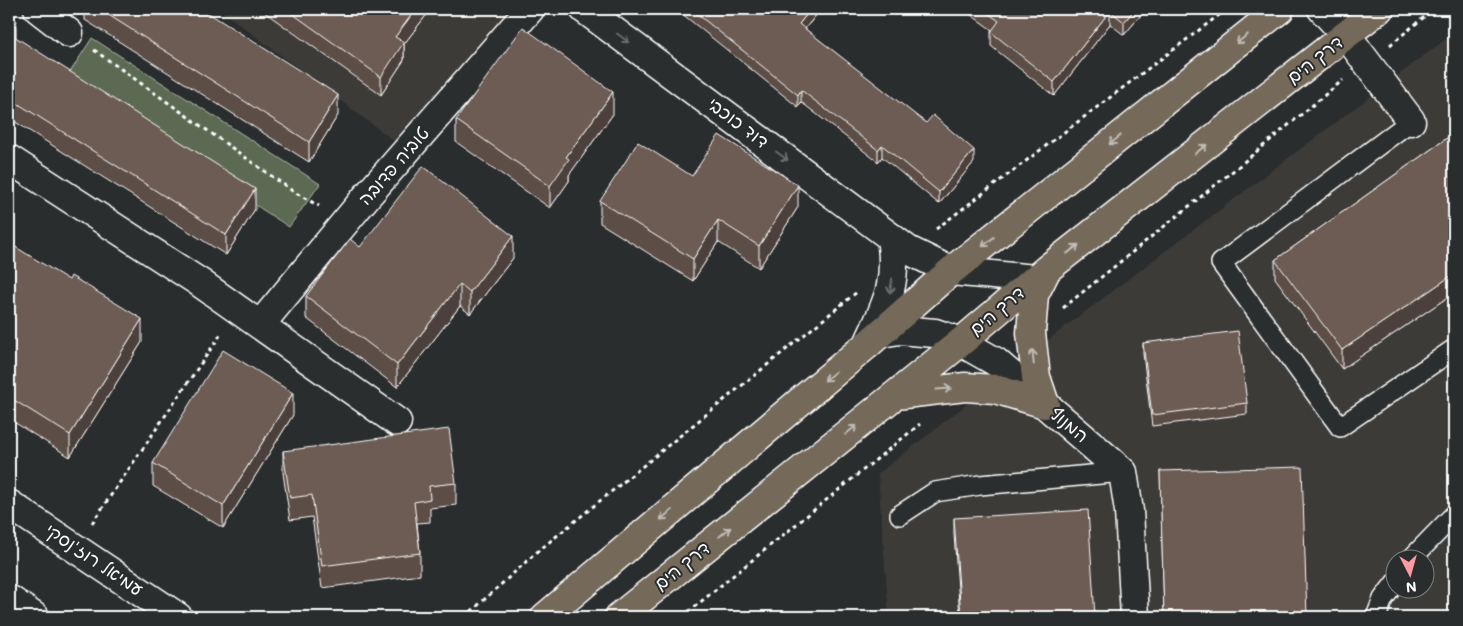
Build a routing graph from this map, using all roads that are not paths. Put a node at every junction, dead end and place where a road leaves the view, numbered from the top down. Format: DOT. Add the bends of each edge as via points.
graph roads {
  1 [pos="38,9"];
  2 [pos="530,9"];
  3 [pos="584,9"];
  4 [pos="1280,9"];
  5 [pos="1322,9"];
  6 [pos="1379,9"];
  7 [pos="69,33"];
  8 [pos="1347,36"];
  9 [pos="1411,121"];
  10 [pos="9,159"];
  11 [pos="897,250"];
  12 [pos="951,271"];
  13 [pos="1041,274"];
  14 [pos="260,325"];
  15 [pos="874,338"];
  16 [pos="961,342"];
  17 [pos="1454,349"];
  18 [pos="896,395"];
  19 [pos="1045,404"];
  20 [pos="397,422"];
  21 [pos="1123,472"];
  22 [pos="9,504"];
  23 [pos="900,515"];
  24 [pos="1454,515"];
  25 [pos="1422,548"];
  26 [pos="1386,595"];
  27 [pos="9,599"];
  28 [pos="35,617"];
  29 [pos="178,617"];
  30 [pos="545,617"];
  31 [pos="618,617"];
  32 [pos="1135,617"];
  33 [pos="1376,617"];
  1 -- 7 [label="street"];
  2 -- 14 [label="street, טוביה פדובה"];
  3 -- 11 [label="street, דוד כוכבי, one-way"];
  4 -- 12 [label="main road, one-way"];
  5 -- 8 [label="street"];
  6 -- 8 [label="main road, דרך הים"];
  8 -- 9 [label="street"];
  13 -- 8 [label="main road, דרך הים, one-way"];
  9 -- 17 [label="lane" via="1221,263 1340,428"];
  10 -- 14 [label="street"];
  11 -- 12 [label="street, דוד כוכבי"];
  11 -- 15 [label="street, one-way" via="893,284"];
  12 -- 13 [label="street, דוד כוכבי" via="976,275"];
  12 -- 15 [label="main road"];
  13 -- 16 [label="main road, דרך הים"];
  19 -- 13 [label="main road, one-way" via="1035,369 1031,334 1034,295"];
  14 -- 20 [label="street"];
  15 -- 16 [label="street, המנוף" via="899,330 935,334"];
  15 -- 30 [label="main road, one-way"];
  16 -- 18 [label="main road, דרך הים"];
  16 -- 19 [label="street, המנוף" via="996,362"];
  18 -- 19 [label="main road, one-way" via="965,387 995,389"];
  31 -- 18 [label="main road, דרך הים, one-way"];
  19 -- 21 [label="street, המנוף"];
  21 -- 23 [label="lane" via="935,492"];
  21 -- 32 [label="street" via="1129,511"];
  22 -- 29 [label="street, עמיאל רוז'נסקי"];
  24 -- 25 [label="lane"];
  26 -- 33 [label="lane"];
  27 -- 28 [label="street"];
}
